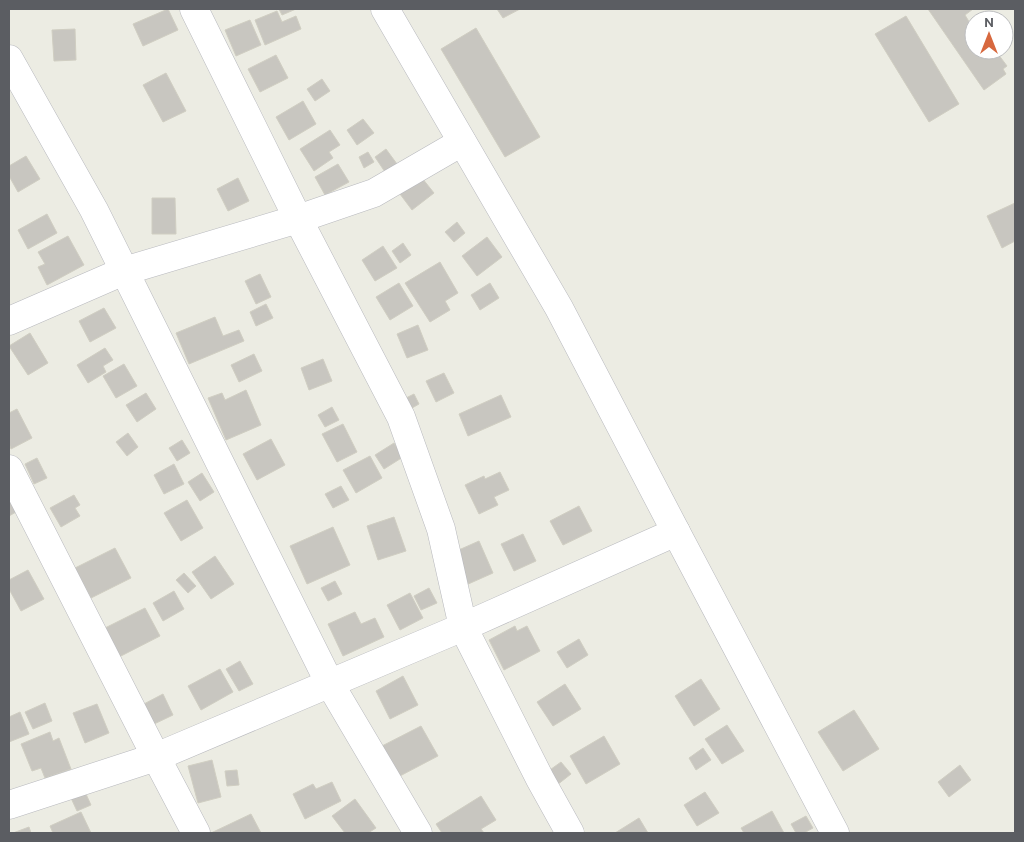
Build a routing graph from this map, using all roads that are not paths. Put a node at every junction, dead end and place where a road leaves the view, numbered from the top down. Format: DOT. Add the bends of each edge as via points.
graph roads {
  1 [pos="194,9"];
  2 [pos="385,9"];
  3 [pos="9,59"];
  4 [pos="462,142"];
  5 [pos="298,219"];
  6 [pos="124,271"];
  7 [pos="9,321"];
  8 [pos="9,469"];
  9 [pos="676,532"];
  10 [pos="463,627"];
  11 [pos="330,684"];
  12 [pos="156,757"];
  13 [pos="10,802"];
  14 [pos="196,833"];
  15 [pos="418,833"];
  16 [pos="570,833"];
  17 [pos="835,833"];
  1 -- 5 [label="street"];
  2 -- 4 [label="street"];
  3 -- 6 [label="street" via="94,210"];
  4 -- 5 [label="street" via="374,193"];
  4 -- 9 [label="street" via="560,308"];
  5 -- 6 [label="street"];
  5 -- 10 [label="street" via="401,417 441,529"];
  6 -- 7 [label="street"];
  6 -- 11 [label="street"];
  8 -- 12 [label="street"];
  9 -- 10 [label="street"];
  9 -- 17 [label="street"];
  10 -- 11 [label="street"];
  10 -- 16 [label="street"];
  11 -- 12 [label="street"];
  11 -- 15 [label="street"];
  12 -- 13 [label="street"];
  12 -- 14 [label="street"];
}
